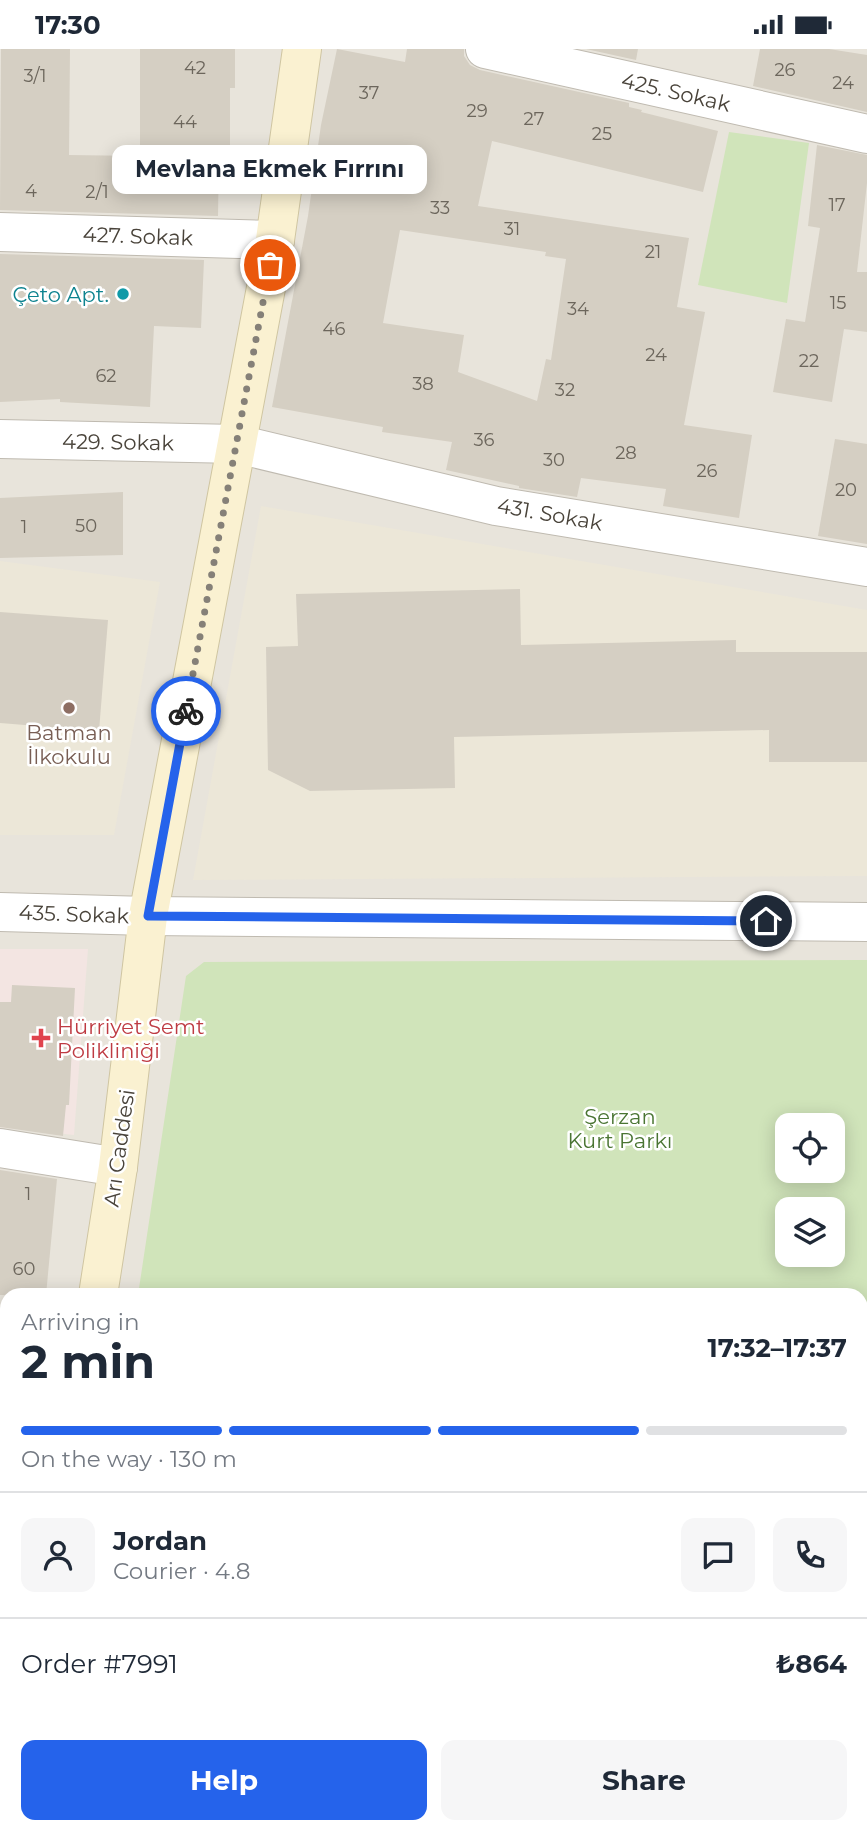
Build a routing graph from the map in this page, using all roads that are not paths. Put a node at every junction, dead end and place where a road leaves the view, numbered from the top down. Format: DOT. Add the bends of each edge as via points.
graph roads {
  1 [pos="302,49"];
  2 [pos="485,49"];
  3 [pos="867,134"];
  4 [pos="0,232"];
  5 [pos="275,240"];
  6 [pos="0,439"];
  7 [pos="237,444"];
  8 [pos="867,568"];
  9 [pos="0,912"];
  10 [pos="148,916"];
  11 [pos="867,922"];
  12 [pos="0,1148"];
  13 [pos="118,1167"];
  14 [pos="99,1288"];
  1 -- 5 [label="street, Arı Caddesi"];
  2 -- 3 [label="street, 425. Sokak"];
  4 -- 5 [label="street, 427. Sokak"];
  5 -- 7 [label="street, Arı Caddesi"];
  6 -- 7 [label="street, 429. Sokak"];
  7 -- 8 [label="street, 431. Sokak" via="496,506"];
  7 -- 10 [label="street, Arı Caddesi"];
  9 -- 10 [label="street, 435. Sokak"];
  10 -- 11 [label="street, 435. Sokak"];
  10 -- 13 [label="street, Arı Caddesi"];
  12 -- 13 [label="street"];
  13 -- 14 [label="street, Arı Caddesi"];
}
